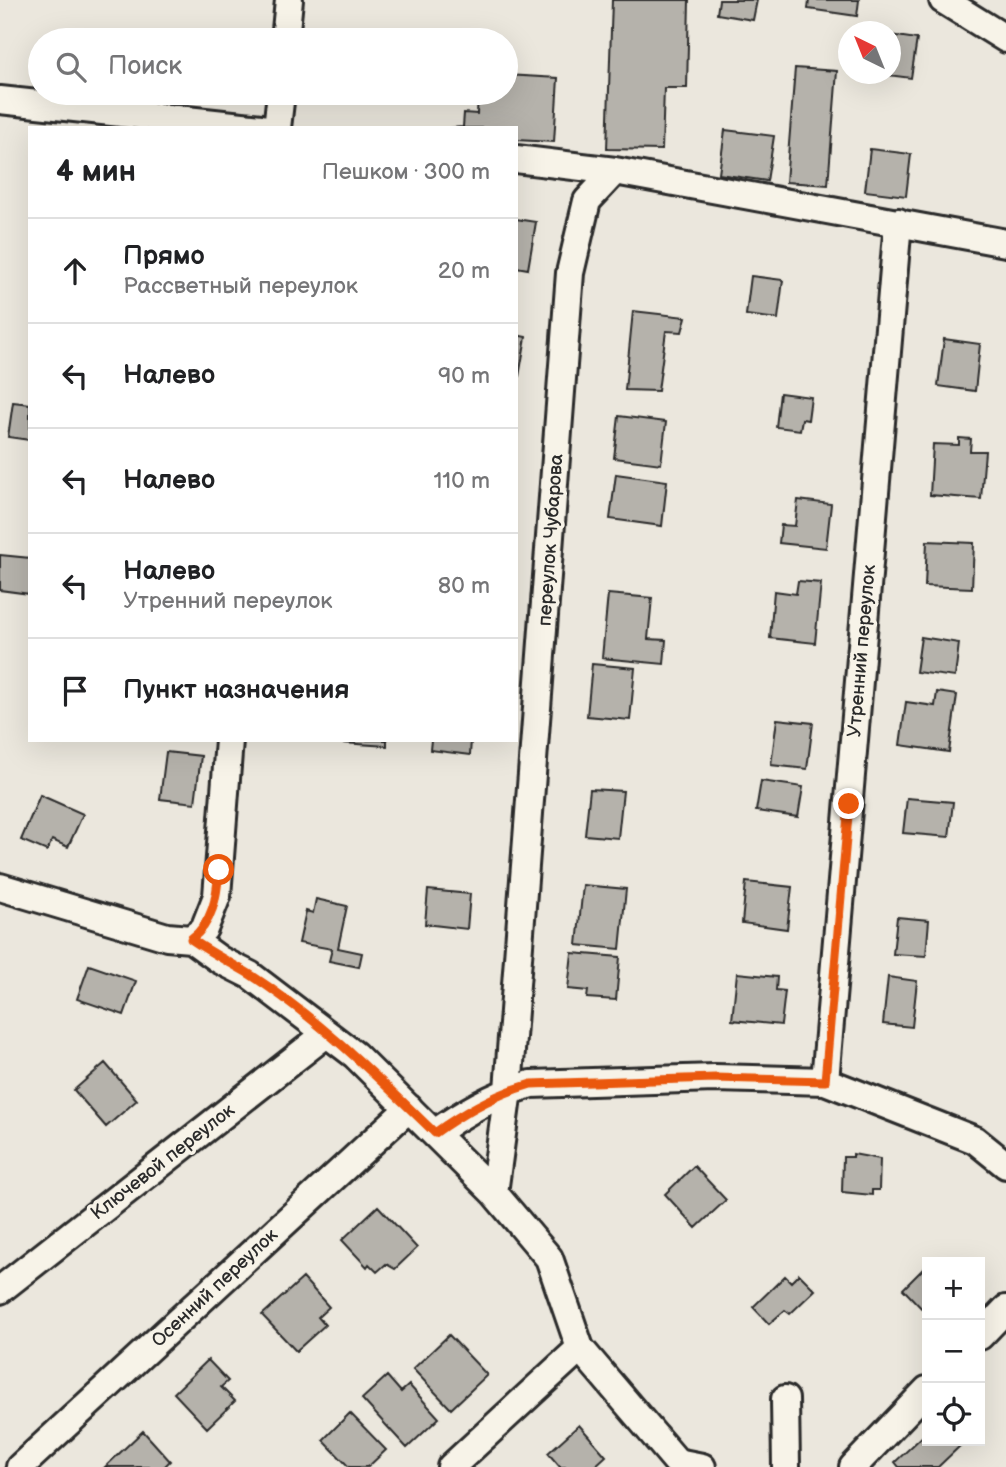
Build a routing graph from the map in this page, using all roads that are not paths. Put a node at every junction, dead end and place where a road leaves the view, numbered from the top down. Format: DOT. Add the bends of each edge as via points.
graph roads {
  1 [pos="289,0"];
  2 [pos="943,0"];
  3 [pos="286,28"];
  4 [pos="1006,38"];
  5 [pos="0,100"];
  6 [pos="28,103"];
  7 [pos="47,105"];
  8 [pos="280,105"];
  9 [pos="242,126"];
  10 [pos="277,126"];
  11 [pos="518,159"];
  12 [pos="615,171"];
  13 [pos="898,222"];
  14 [pos="1006,243"];
  15 [pos="229,742"];
  16 [pos="0,887"];
  17 [pos="191,939"];
  18 [pos="326,1034"];
  19 [pos="825,1081"];
  20 [pos="508,1090"];
  21 [pos="409,1108"];
  22 [pos="435,1133"];
  23 [pos="1006,1165"];
  24 [pos="494,1193"];
  25 [pos="0,1290"];
  26 [pos="1006,1309"];
  27 [pos="985,1331"];
  28 [pos="580,1348"];
  29 [pos="922,1395"];
  30 [pos="785,1399"];
  31 [pos="683,1465"];
  32 [pos="20,1467"];
  33 [pos="451,1467"];
  34 [pos="786,1467"];
  35 [pos="853,1467"];
  1 -- 3 [label="street"];
  2 -- 4 [label="street"];
  5 -- 6 [label="street"];
  7 -- 9 [label="street"];
  8 -- 10 [label="street"];
  11 -- 12 [label="street"];
  12 -- 13 [label="street"];
  12 -- 20 [label="street, переулок Чубарова" via="587,201 570,273"];
  13 -- 14 [label="street"];
  13 -- 19 [label="street, Утренний переулок"];
  15 -- 17 [label="street" via="217,896 204,929"];
  16 -- 17 [label="street" via="167,937"];
  17 -- 18 [label="street" via="250,975"];
  18 -- 21 [label="street"];
  18 -- 25 [label="street, Ключевой переулок"];
  19 -- 20 [label="street" via="689,1079 531,1084"];
  19 -- 23 [label="street" via="975,1140"];
  20 -- 22 [label="street"];
  20 -- 24 [label="street"];
  21 -- 22 [label="street"];
  21 -- 32 [label="street, Осенний переулок"];
  22 -- 24 [label="street"];
  24 -- 28 [label="street" via="549,1258"];
  26 -- 27 [label="street"];
  28 -- 31 [label="street"];
  28 -- 33 [label="street"];
  29 -- 35 [label="street"];
  30 -- 34 [label="street"];
}
